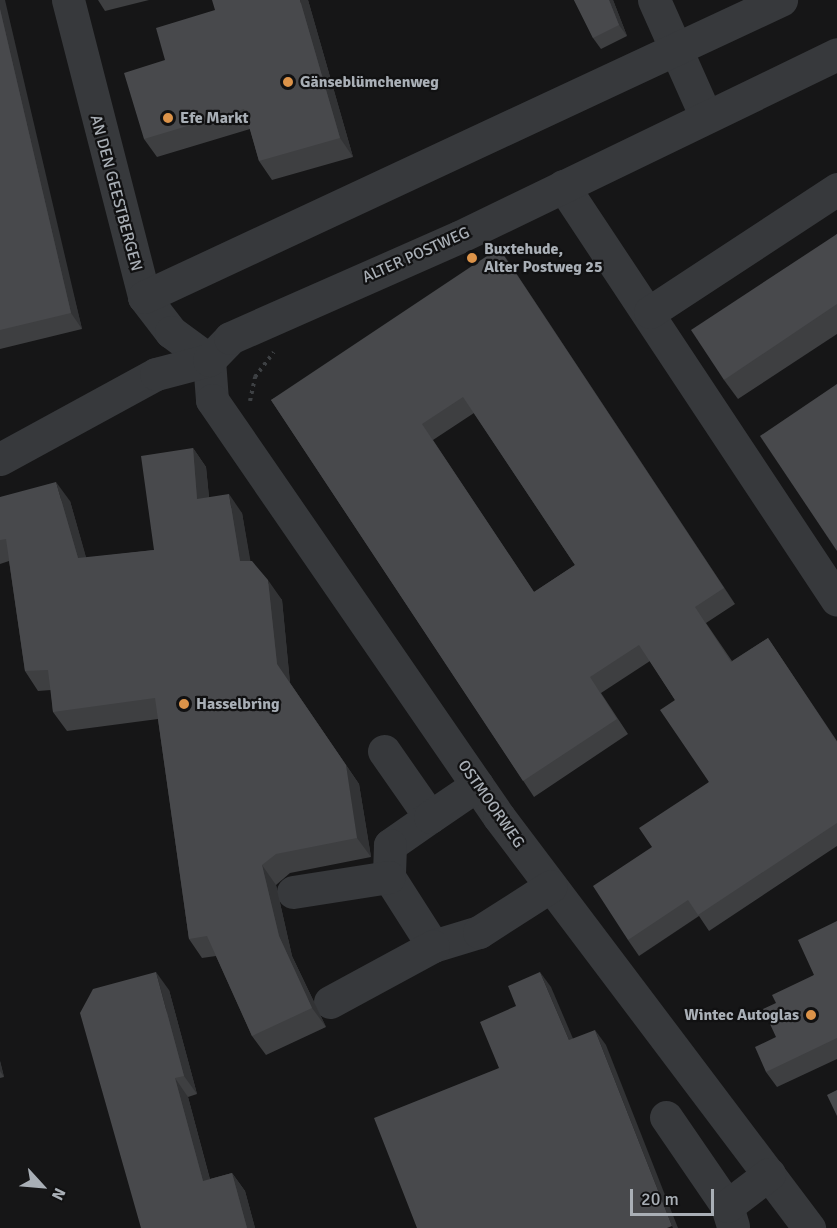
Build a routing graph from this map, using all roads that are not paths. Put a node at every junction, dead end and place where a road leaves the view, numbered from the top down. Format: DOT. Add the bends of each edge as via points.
graph roads {
  1 [pos="68,0"];
  2 [pos="654,0"];
  3 [pos="781,0"];
  4 [pos="677,49"];
  5 [pos="837,54"];
  6 [pos="706,117"];
  7 [pos="563,186"];
  8 [pos="837,189"];
  9 [pos="144,297"];
  10 [pos="650,312"];
  11 [pos="209,360"];
  12 [pos="0,459"];
  13 [pos="837,600"];
  14 [pos="384,751"];
  15 [pos="477,785"];
  16 [pos="430,817"];
  17 [pos="389,877"];
  18 [pos="551,886"];
  19 [pos="293,892"];
  20 [pos="433,946"];
  21 [pos="330,1002"];
  22 [pos="666,1117"];
  23 [pos="769,1174"];
  24 [pos="730,1217"];
  25 [pos="809,1228"];
  1 -- 9 [label="street, AN DEN GEESTBERGEN"];
  2 -- 4 [label="street"];
  3 -- 4 [label="street"];
  4 -- 6 [label="street"];
  4 -- 9 [label="street"];
  5 -- 6 [label="street, ALTER POSTWEG"];
  6 -- 7 [label="street, ALTER POSTWEG"];
  7 -- 10 [label="street"];
  7 -- 11 [label="street, ALTER POSTWEG" via="231,338"];
  8 -- 10 [label="street"];
  9 -- 11 [label="street, AN DEN GEESTBERGEN" via="171,332"];
  10 -- 13 [label="street"];
  11 -- 12 [label="street" via="156,374"];
  11 -- 15 [label="street, OSTMOORWEG" via="212,400"];
  14 -- 16 [label="street"];
  15 -- 16 [label="street"];
  15 -- 18 [label="street, OSTMOORWEG"];
  16 -- 17 [label="street" via="390,845"];
  17 -- 19 [label="street"];
  17 -- 20 [label="street"];
  18 -- 20 [label="street" via="479,932"];
  18 -- 23 [label="street, OSTMOORWEG"];
  20 -- 21 [label="street"];
  22 -- 24 [label="street"];
  23 -- 24 [label="street"];
  23 -- 25 [label="street, OSTMOORWEG"];
}
